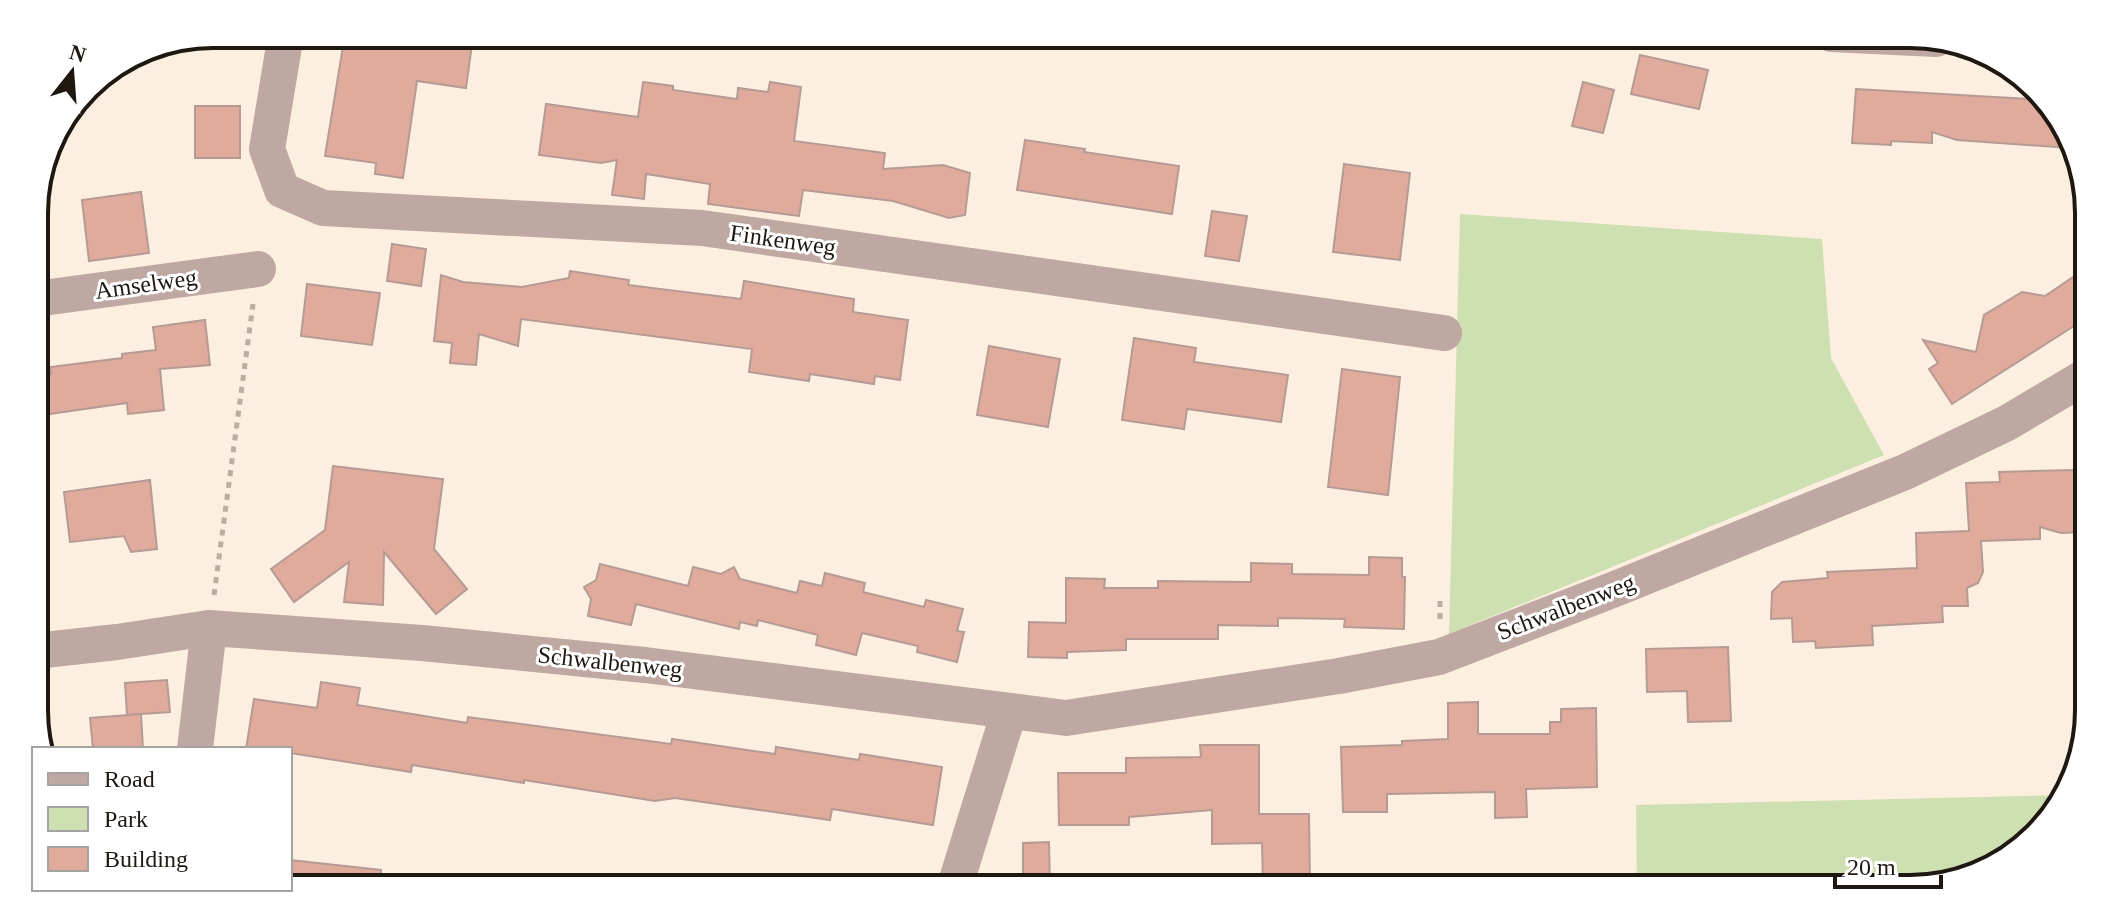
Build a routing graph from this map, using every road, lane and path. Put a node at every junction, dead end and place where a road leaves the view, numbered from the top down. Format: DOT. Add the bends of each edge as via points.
graph roads {
  1 [pos="284,48"];
  2 [pos="258,269"];
  3 [pos="48,297"];
  4 [pos="1444,333"];
  5 [pos="2075,383"];
  6 [pos="209,628"];
  7 [pos="48,650"];
  8 [pos="1009,712"];
  9 [pos="195,747"];
  10 [pos="958,875"];
  1 -- 4 [label="street, Finkenweg" via="267,149 282,190 323,208 702,228"];
  2 -- 3 [label="street, Amselweg"];
  2 -- 6 [label="path"];
  5 -- 8 [label="street, Schwalbenweg" via="2007,423 1905,472 1439,657 1066,718"];
  6 -- 7 [label="street, Schwalbenweg"];
  6 -- 8 [label="street, Schwalbenweg" via="645,665"];
  6 -- 9 [label="street"];
  8 -- 10 [label="street"];
}
